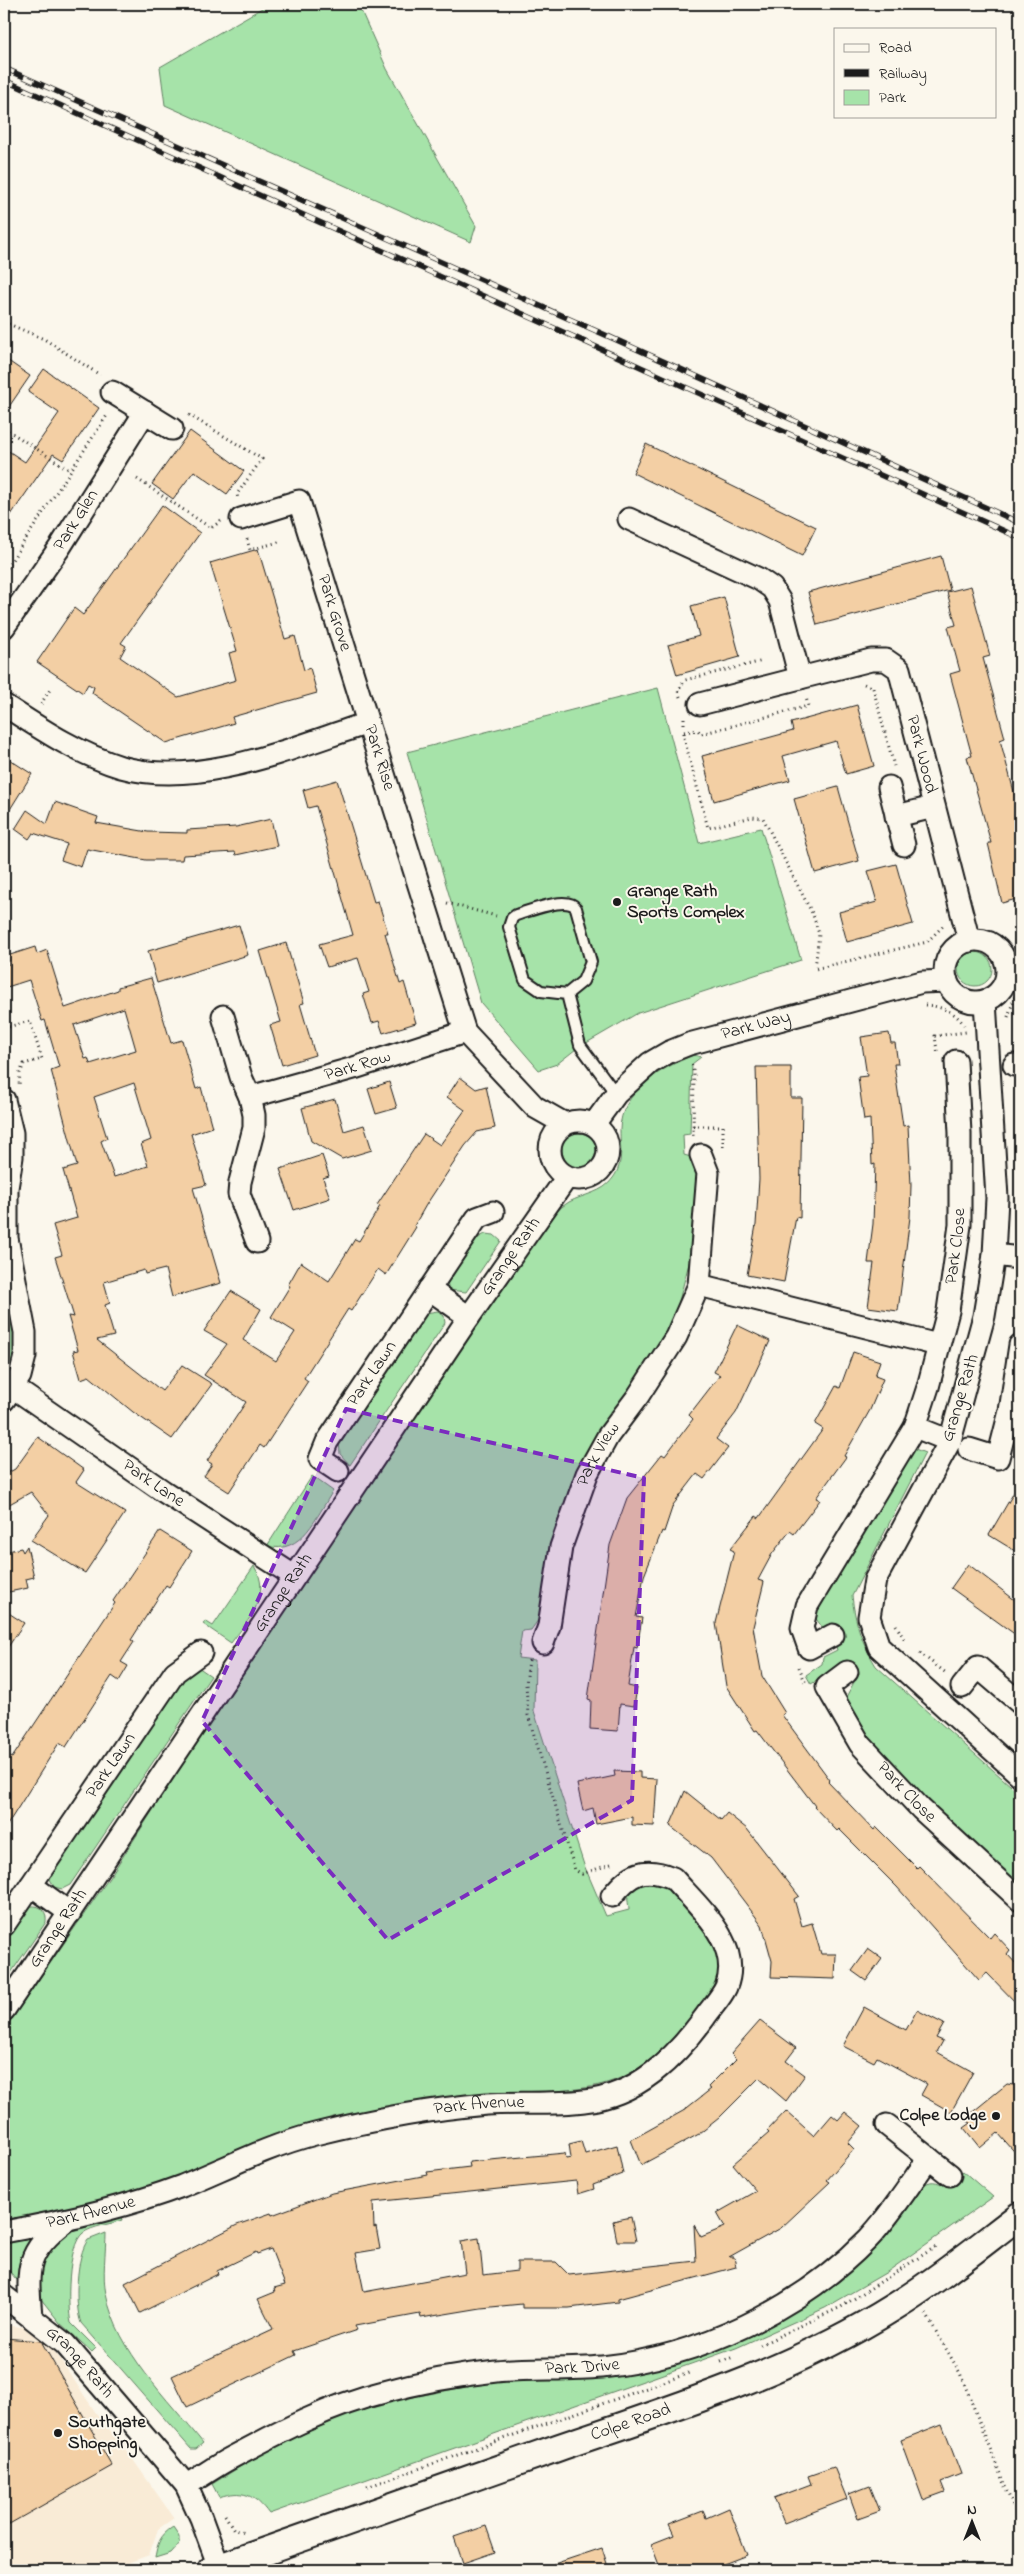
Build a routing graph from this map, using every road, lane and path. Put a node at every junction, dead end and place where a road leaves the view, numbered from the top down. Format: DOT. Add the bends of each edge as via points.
graph roads {
  1 [pos="4,322"];
  2 [pos="112,392"];
  3 [pos="145,412"];
  4 [pos="4,428"];
  5 [pos="172,429"];
  6 [pos="71,470"];
  7 [pos="137,478"];
  8 [pos="241,516"];
  9 [pos="629,519"];
  10 [pos="282,542"];
  11 [pos="4,572"];
  12 [pos="4,627"];
  13 [pos="764,661"];
  14 [pos="861,683"];
  15 [pos="806,686"];
  16 [pos="51,688"];
  17 [pos="4,705"];
  18 [pos="40,705"];
  19 [pos="688,707"];
  20 [pos="368,723"];
  21 [pos="684,732"];
  22 [pos="889,787"];
  23 [pos="934,807"];
  24 [pos="896,816"];
  25 [pos="904,845"];
  26 [pos="426,908"];
  27 [pos="511,920"];
  28 [pos="967,931"];
  29 [pos="1012,957"];
  30 [pos="946,981"];
  31 [pos="1020,989"];
  32 [pos="567,994"];
  33 [pos="984,1001"];
  34 [pos="918,1007"];
  35 [pos="223,1016"];
  36 [pos="1007,1020"];
  37 [pos="4,1028"];
  38 [pos="465,1032"];
  39 [pos="946,1058"];
  40 [pos="701,1062"];
  41 [pos="616,1094"];
  42 [pos="12,1096"];
  43 [pos="250,1097"];
  44 [pos="565,1124"];
  45 [pos="594,1124"];
  46 [pos="693,1126"];
  47 [pos="723,1153"];
  48 [pos="701,1155"];
  49 [pos="567,1177"];
  50 [pos="494,1212"];
  51 [pos="257,1242"];
  52 [pos="994,1255"];
  53 [pos="1020,1258"];
  54 [pos="698,1285"];
  55 [pos="429,1289"];
  56 [pos="469,1317"];
  57 [pos="938,1345"];
  58 [pos="1020,1345"];
  59 [pos="9,1394"];
  60 [pos="915,1427"];
  61 [pos="950,1441"];
  62 [pos="969,1449"];
  63 [pos="338,1471"];
  64 [pos="294,1576"];
  65 [pos="892,1618"];
  66 [pos="833,1635"];
  67 [pos="910,1644"];
  68 [pos="536,1649"];
  69 [pos="917,1650"];
  70 [pos="201,1653"];
  71 [pos="951,1668"];
  72 [pos="847,1672"];
  73 [pos="962,1687"];
  74 [pos="1020,1703"];
  75 [pos="1020,1774"];
  76 [pos="613,1864"];
  77 [pos="31,1884"];
  78 [pos="612,1896"];
  79 [pos="1020,1900"];
  80 [pos="70,1913"];
  81 [pos="4,1925"];
  82 [pos="4,2010"];
  83 [pos="887,2125"];
  84 [pos="929,2158"];
  85 [pos="950,2175"];
  86 [pos="1020,2214"];
  87 [pos="65,2221"];
  88 [pos="4,2232"];
  89 [pos="914,2294"];
  90 [pos="4,2296"];
  91 [pos="31,2316"];
  92 [pos="186,2486"];
  93 [pos="1016,2514"];
  94 [pos="215,2569"];
  1 -- 2 [label="path" via="44,339 116,385"];
  2 -- 3 [label="street"];
  2 -- 6 [label="path" via="109,396 115,403"];
  3 -- 5 [label="street"];
  3 -- 12 [label="street, Park Glen" via="60,547"];
  4 -- 6 [label="path"];
  5 -- 8 [label="path" via="189,415 262,459 237,494"];
  6 -- 11 [label="path"];
  7 -- 8 [label="path" via="211,528 223,519"];
  8 -- 10 [label="path" via="250,550"];
  8 -- 20 [label="street, Park Grove" via="299,501"];
  9 -- 15 [label="street" via="758,578 772,588 780,601"];
  13 -- 19 [label="path" via="685,680 678,691"];
  14 -- 22 [label="path" via="873,688 898,780"];
  15 -- 19 [label="street, Park Wood"];
  15 -- 21 [label="path" via="808,706 701,734 698,730"];
  15 -- 23 [label="street, Park Wood" via="871,660 886,660 899,669"];
  16 -- 18 [label="path"];
  17 -- 20 [label="street, Park Rise" via="82,752 122,767 163,773 212,770"];
  19 -- 21 [label="path"];
  20 -- 26 [label="street, Park Rise"];
  21 -- 28 [label="path" via="708,828 752,817 763,818 768,825 813,915 819,934 815,969 927,942 943,926"];
  22 -- 24 [label="street"];
  23 -- 24 [label="street"];
  23 -- 28 [label="street, Park Wood"];
  24 -- 25 [label="street"];
  26 -- 27 [label="path" via="447,903"];
  26 -- 38 [label="street, Park Rise"];
  27 -- 32 [label="lane" via="509,927 525,980 541,991"];
  27 -- 32 [label="lane" via="516,915 564,902 573,904 592,962 583,981"];
  28 -- 29 [label="street"];
  28 -- 30 [label="street" via="946,960"];
  29 -- 33 [label="street" via="1005,981 994,996"];
  30 -- 33 [label="street" via="958,996 975,1002"];
  30 -- 41 [label="street, Park Way" via="922,982 689,1044 650,1064"];
  31 -- 36 [label="path"];
  32 -- 41 [label="lane" via="580,1045"];
  33 -- 52 [label="street, Grange Rath" via="997,1198"];
  34 -- 39 [label="path" via="943,1008 963,1022 967,1032 935,1036"];
  35 -- 43 [label="street"];
  37 -- 42 [label="path" via="30,1021 42,1060 24,1064"];
  38 -- 43 [label="street, Park Row"];
  38 -- 44 [label="street, Park Rise" via="535,1108"];
  39 -- 57 [label="street, Park Close" via="960,1133 960,1225 948,1311"];
  40 -- 46 [label="path" via="692,1064"];
  41 -- 45 [label="street, Park Way"];
  42 -- 59 [label="street, Park Lane" via="7,1238 25,1332 25,1356 20,1376"];
  43 -- 51 [label="street" via="254,1128 239,1194"];
  44 -- 45 [label="street" via="575,1121"];
  44 -- 49 [label="street" via="550,1146 554,1164"];
  45 -- 49 [label="street" via="607,1139 609,1149 603,1168 587,1179"];
  46 -- 47 [label="path" via="723,1126"];
  46 -- 48 [label="path" via="693,1139"];
  48 -- 54 [label="street, Park View" via="708,1173"];
  49 -- 56 [label="street, Grange Rath"];
  50 -- 55 [label="street, Park Lawn" via="478,1218"];
  52 -- 53 [label="street"];
  52 -- 61 [label="street, Grange Rath" via="980,1333"];
  54 -- 57 [label="street"];
  54 -- 68 [label="street, Park View" via="676,1337 608,1436 587,1474 561,1547 549,1626"];
  55 -- 56 [label="street"];
  55 -- 63 [label="street, Park Lawn" via="327,1442 320,1459"];
  56 -- 64 [label="street, Grange Rath"];
  57 -- 60 [label="street, Park Close"];
  58 -- 62 [label="street" via="1010,1411 998,1458"];
  59 -- 64 [label="street, Park Lane"];
  60 -- 61 [label="street"];
  60 -- 66 [label="street, Park Close" via="807,1606 802,1628 809,1648"];
  61 -- 75 [label="street, Grange Rath" via="875,1580 869,1617 879,1647"];
  64 -- 80 [label="street, Grange Rath"];
  65 -- 67 [label="path"];
  68 -- 76 [label="path" via="526,1684 528,1715 576,1870 582,1874"];
  69 -- 71 [label="path" via="945,1674"];
  70 -- 77 [label="street, Park Lawn" via="175,1672"];
  72 -- 79 [label="street, Park Close" via="826,1687 860,1744 922,1809"];
  73 -- 74 [label="street" via="978,1667"];
  77 -- 80 [label="street"];
  77 -- 81 [label="street, Park Lawn"];
  78 -- 87 [label="street, Park Avenue" via="626,1878 637,1874 663,1874 673,1878 727,1944 730,1966 725,1989 668,2061 645,2080 597,2100 488,2104 386,2118 315,2134 277,2145 181,2186"];
  80 -- 82 [label="street, Grange Rath"];
  83 -- 84 [label="street"];
  84 -- 85 [label="street"];
  84 -- 92 [label="street, Park Drive" via="881,2223 854,2252 803,2293 726,2333 630,2363 497,2371 382,2392 329,2411 268,2439"];
  86 -- 89 [label="street, Colpe Road"];
  87 -- 88 [label="street, Park Avenue"];
  87 -- 91 [label="street" via="35,2250 29,2282"];
  89 -- 93 [label="path" via="960,2374"];
  89 -- 94 [label="street, Colpe Road" via="833,2342 714,2393"];
  90 -- 91 [label="street, Grange Rath"];
  91 -- 92 [label="street, Grange Rath" via="65,2344"];
  92 -- 94 [label="street, Grange Rath" via="201,2518"];
}
